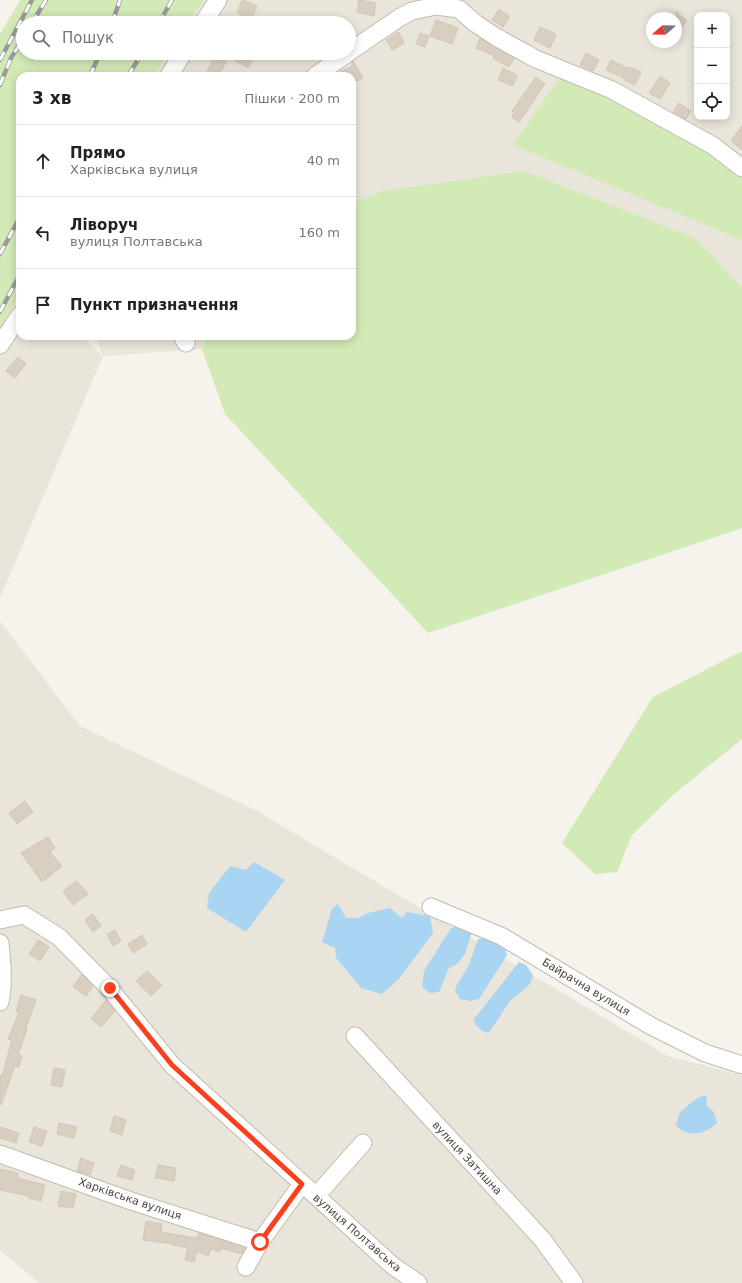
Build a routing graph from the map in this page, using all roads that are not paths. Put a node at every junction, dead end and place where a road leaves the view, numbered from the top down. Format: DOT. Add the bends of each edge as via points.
graph roads {
  1 [pos="218,0"];
  2 [pos="463,5"];
  3 [pos="208,16"];
  4 [pos="356,48"];
  5 [pos="179,60"];
  6 [pos="338,60"];
  7 [pos="172,72"];
  8 [pos="321,72"];
  9 [pos="742,168"];
  10 [pos="16,321"];
  11 [pos="0,345"];
  12 [pos="431,907"];
  13 [pos="0,920"];
  14 [pos="0,943"];
  15 [pos="0,1002"];
  16 [pos="355,1036"];
  17 [pos="742,1065"];
  18 [pos="363,1143"];
  19 [pos="0,1154"];
  20 [pos="302,1184"];
  21 [pos="316,1196"];
  22 [pos="260,1242"];
  23 [pos="246,1268"];
  24 [pos="418,1283"];
  25 [pos="574,1283"];
  1 -- 3 [label="street"];
  2 -- 4 [label="street" via="436,6 412,11"];
  2 -- 9 [label="street" via="475,23 496,37 536,59 612,90 712,145"];
  5 -- 7 [label="street"];
  6 -- 8 [label="street"];
  10 -- 11 [label="street"];
  12 -- 17 [label="street, Байрачна вулиця" via="501,936 650,1026 705,1053"];
  13 -- 20 [label="street, вулиця Полтавська" via="24,915 59,937 110,988 172,1065"];
  14 -- 15 [label="street"];
  16 -- 25 [label="street, вулиця Затишна" via="542,1239"];
  18 -- 21 [label="street"];
  19 -- 22 [label="street, Харківська вулиця" via="132,1201"];
  20 -- 21 [label="street, вулиця Полтавська"];
  20 -- 22 [label="street"];
  21 -- 24 [label="street, вулиця Полтавська" via="393,1266"];
  22 -- 23 [label="street"];
}
